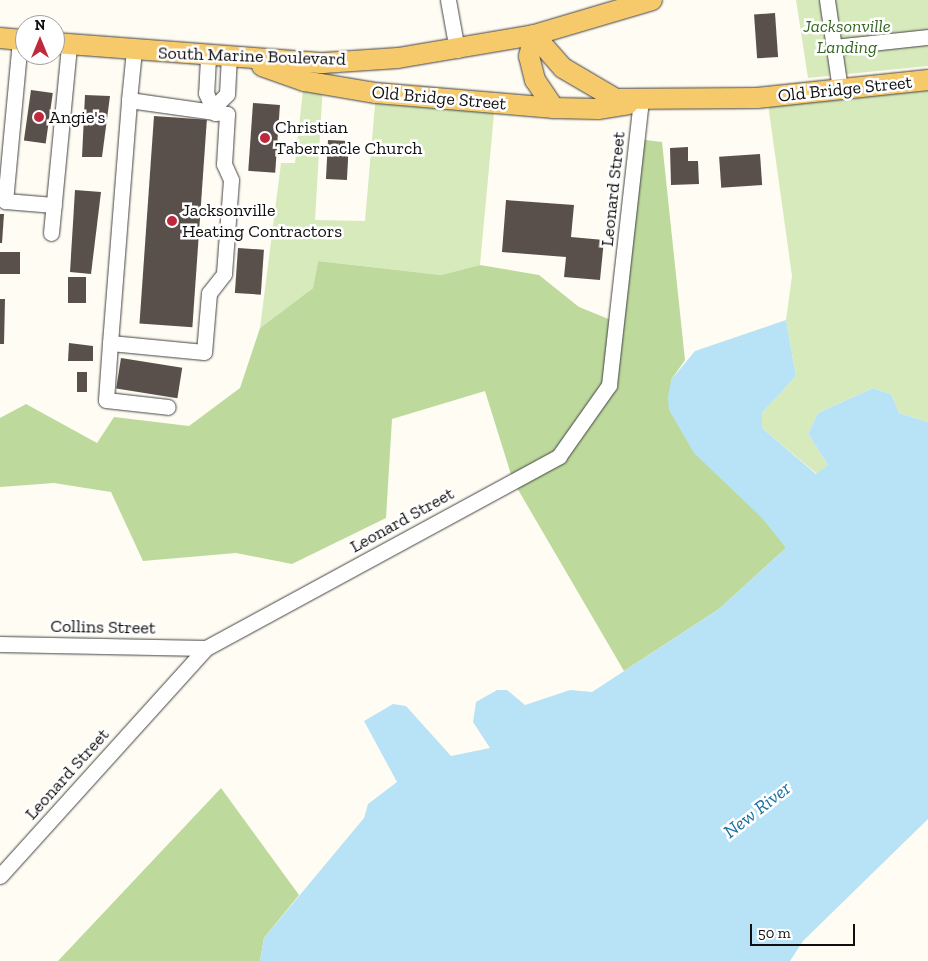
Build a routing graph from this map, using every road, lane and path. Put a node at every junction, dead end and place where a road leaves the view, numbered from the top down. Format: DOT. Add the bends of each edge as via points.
graph roads {
  1 [pos="448,0"];
  2 [pos="652,0"];
  3 [pos="827,0"];
  4 [pos="534,35"];
  5 [pos="928,37"];
  6 [pos="0,38"];
  7 [pos="15,39"];
  8 [pos="65,44"];
  9 [pos="834,47"];
  10 [pos="134,50"];
  11 [pos="457,50"];
  12 [pos="208,58"];
  13 [pos="235,58"];
  14 [pos="19,65"];
  15 [pos="61,65"];
  16 [pos="928,80"];
  17 [pos="840,89"];
  18 [pos="129,100"];
  19 [pos="641,101"];
  20 [pos="554,108"];
  21 [pos="215,109"];
  22 [pos="54,206"];
  23 [pos="51,233"];
  24 [pos="110,343"];
  25 [pos="168,407"];
  26 [pos="0,644"];
  27 [pos="206,648"];
  28 [pos="0,876"];
  1 -- 11 [label="street"];
  2 -- 4 [label="main road, South Marine Boulevard"];
  3 -- 9 [label="street"];
  4 -- 11 [label="main road, South Marine Boulevard"];
  4 -- 19 [label="main road, Old Bridge Street" via="563,68 593,89 616,99"];
  4 -- 20 [label="main road" via="529,56 535,80"];
  5 -- 9 [label="street"];
  6 -- 7 [label="main road"];
  8 -- 10 [label="main road, South Marine Boulevard"];
  9 -- 17 [label="street"];
  10 -- 12 [label="main road, South Marine Boulevard"];
  10 -- 18 [label="street"];
  11 -- 13 [label="main road, South Marine Boulevard" via="324,63"];
  12 -- 13 [label="main road, South Marine Boulevard"];
  12 -- 21 [label="street" via="206,93"];
  13 -- 20 [label="main road, Old Bridge Street" via="304,81 376,93"];
  13 -- 21 [label="street" via="227,94"];
  14 -- 22 [label="street" via="5,201"];
  15 -- 22 [label="street"];
  16 -- 17 [label="main road, Old Bridge Street"];
  17 -- 19 [label="main road, Old Bridge Street" via="714,100"];
  18 -- 21 [label="street"];
  18 -- 24 [label="street"];
  19 -- 20 [label="main road, Old Bridge Street" via="598,109"];
  19 -- 27 [label="street, Leonard Street" via="609,385 559,456"];
  21 -- 24 [label="street" via="227,114 224,164 231,180 224,274 209,293 204,352"];
  22 -- 23 [label="street"];
  24 -- 25 [label="street" via="106,400"];
  26 -- 27 [label="street, Collins Street"];
  27 -- 28 [label="street, Leonard Street"];
}
